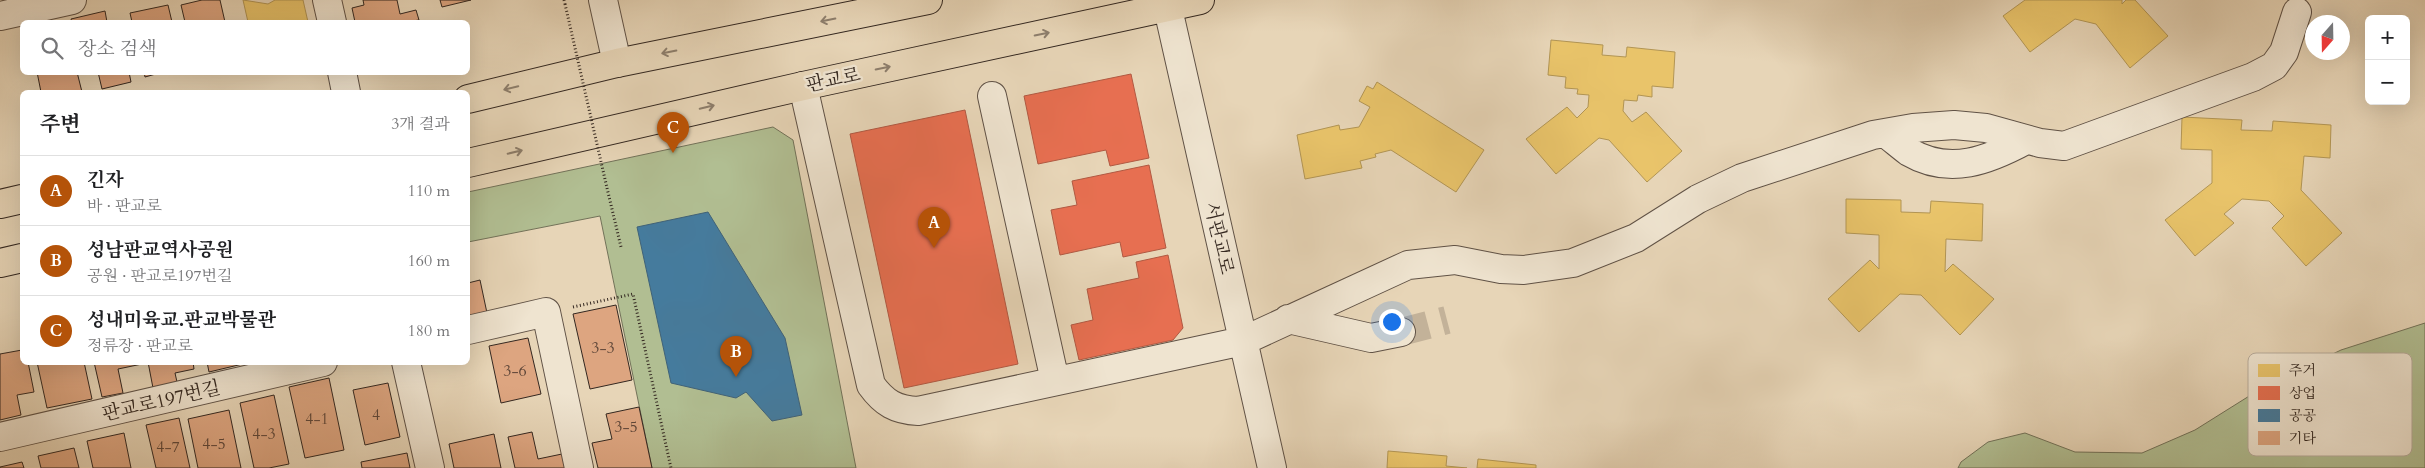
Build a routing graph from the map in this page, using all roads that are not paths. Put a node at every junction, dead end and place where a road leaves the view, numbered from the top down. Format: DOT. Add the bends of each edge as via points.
graph roads {
  1 [pos="72,0"];
  2 [pos="327,0"];
  3 [pos="603,0"];
  4 [pos="928,0"];
  5 [pos="1200,0"];
  6 [pos="1166,4"];
  7 [pos="2297,12"];
  8 [pos="0,16"];
  9 [pos="332,20"];
  10 [pos="618,63"];
  11 [pos="343,75"];
  12 [pos="803,86"];
  13 [pos="346,90"];
  14 [pos="992,96"];
  15 [pos="470,99"];
  16 [pos="1885,133"];
  17 [pos="2026,140"];
  18 [pos="470,163"];
  19 [pos="20,199"];
  20 [pos="0,204"];
  21 [pos="20,258"];
  22 [pos="0,263"];
  23 [pos="1288,319"];
  24 [pos="470,330"];
  25 [pos="1401,332"];
  26 [pos="1243,341"];
  27 [pos="310,365"];
  28 [pos="407,365"];
  29 [pos="1055,381"];
  30 [pos="0,437"];
  31 [pos="430,468"];
  32 [pos="579,468"];
  33 [pos="1272,468"];
  1 -- 8 [label="street"];
  2 -- 9 [label="street"];
  3 -- 10 [label="street"];
  4 -- 10 [label="main road, one-way"];
  5 -- 6 [label="main road, 판교로"];
  12 -- 6 [label="main road, 판교로, one-way"];
  6 -- 26 [label="street, 서판교로"];
  7 -- 17 [label="street" via="2284,52 2274,66 2253,77 2064,146"];
  10 -- 15 [label="main road, one-way"];
  11 -- 13 [label="street"];
  18 -- 12 [label="main road, 판교로, one-way"];
  12 -- 29 [label="street" via="871,385 879,397 890,405 918,411"];
  14 -- 29 [label="street"];
  16 -- 17 [label="street" via="1954,125 1986,128"];
  16 -- 17 [label="street" via="1910,152 1952,164 1976,163 1995,157"];
  16 -- 23 [label="street" via="1819,151 1742,178 1698,199 1636,238 1574,263 1524,270 1455,260 1408,265"];
  19 -- 20 [label="main road"];
  21 -- 22 [label="main road"];
  23 -- 25 [label="street" via="1371,338"];
  23 -- 26 [label="street"];
  24 -- 32 [label="street" via="546,312"];
  26 -- 29 [label="street"];
  26 -- 33 [label="street, 서판교로"];
  27 -- 30 [label="street, 판교로197번길"];
  28 -- 31 [label="street"];
}
